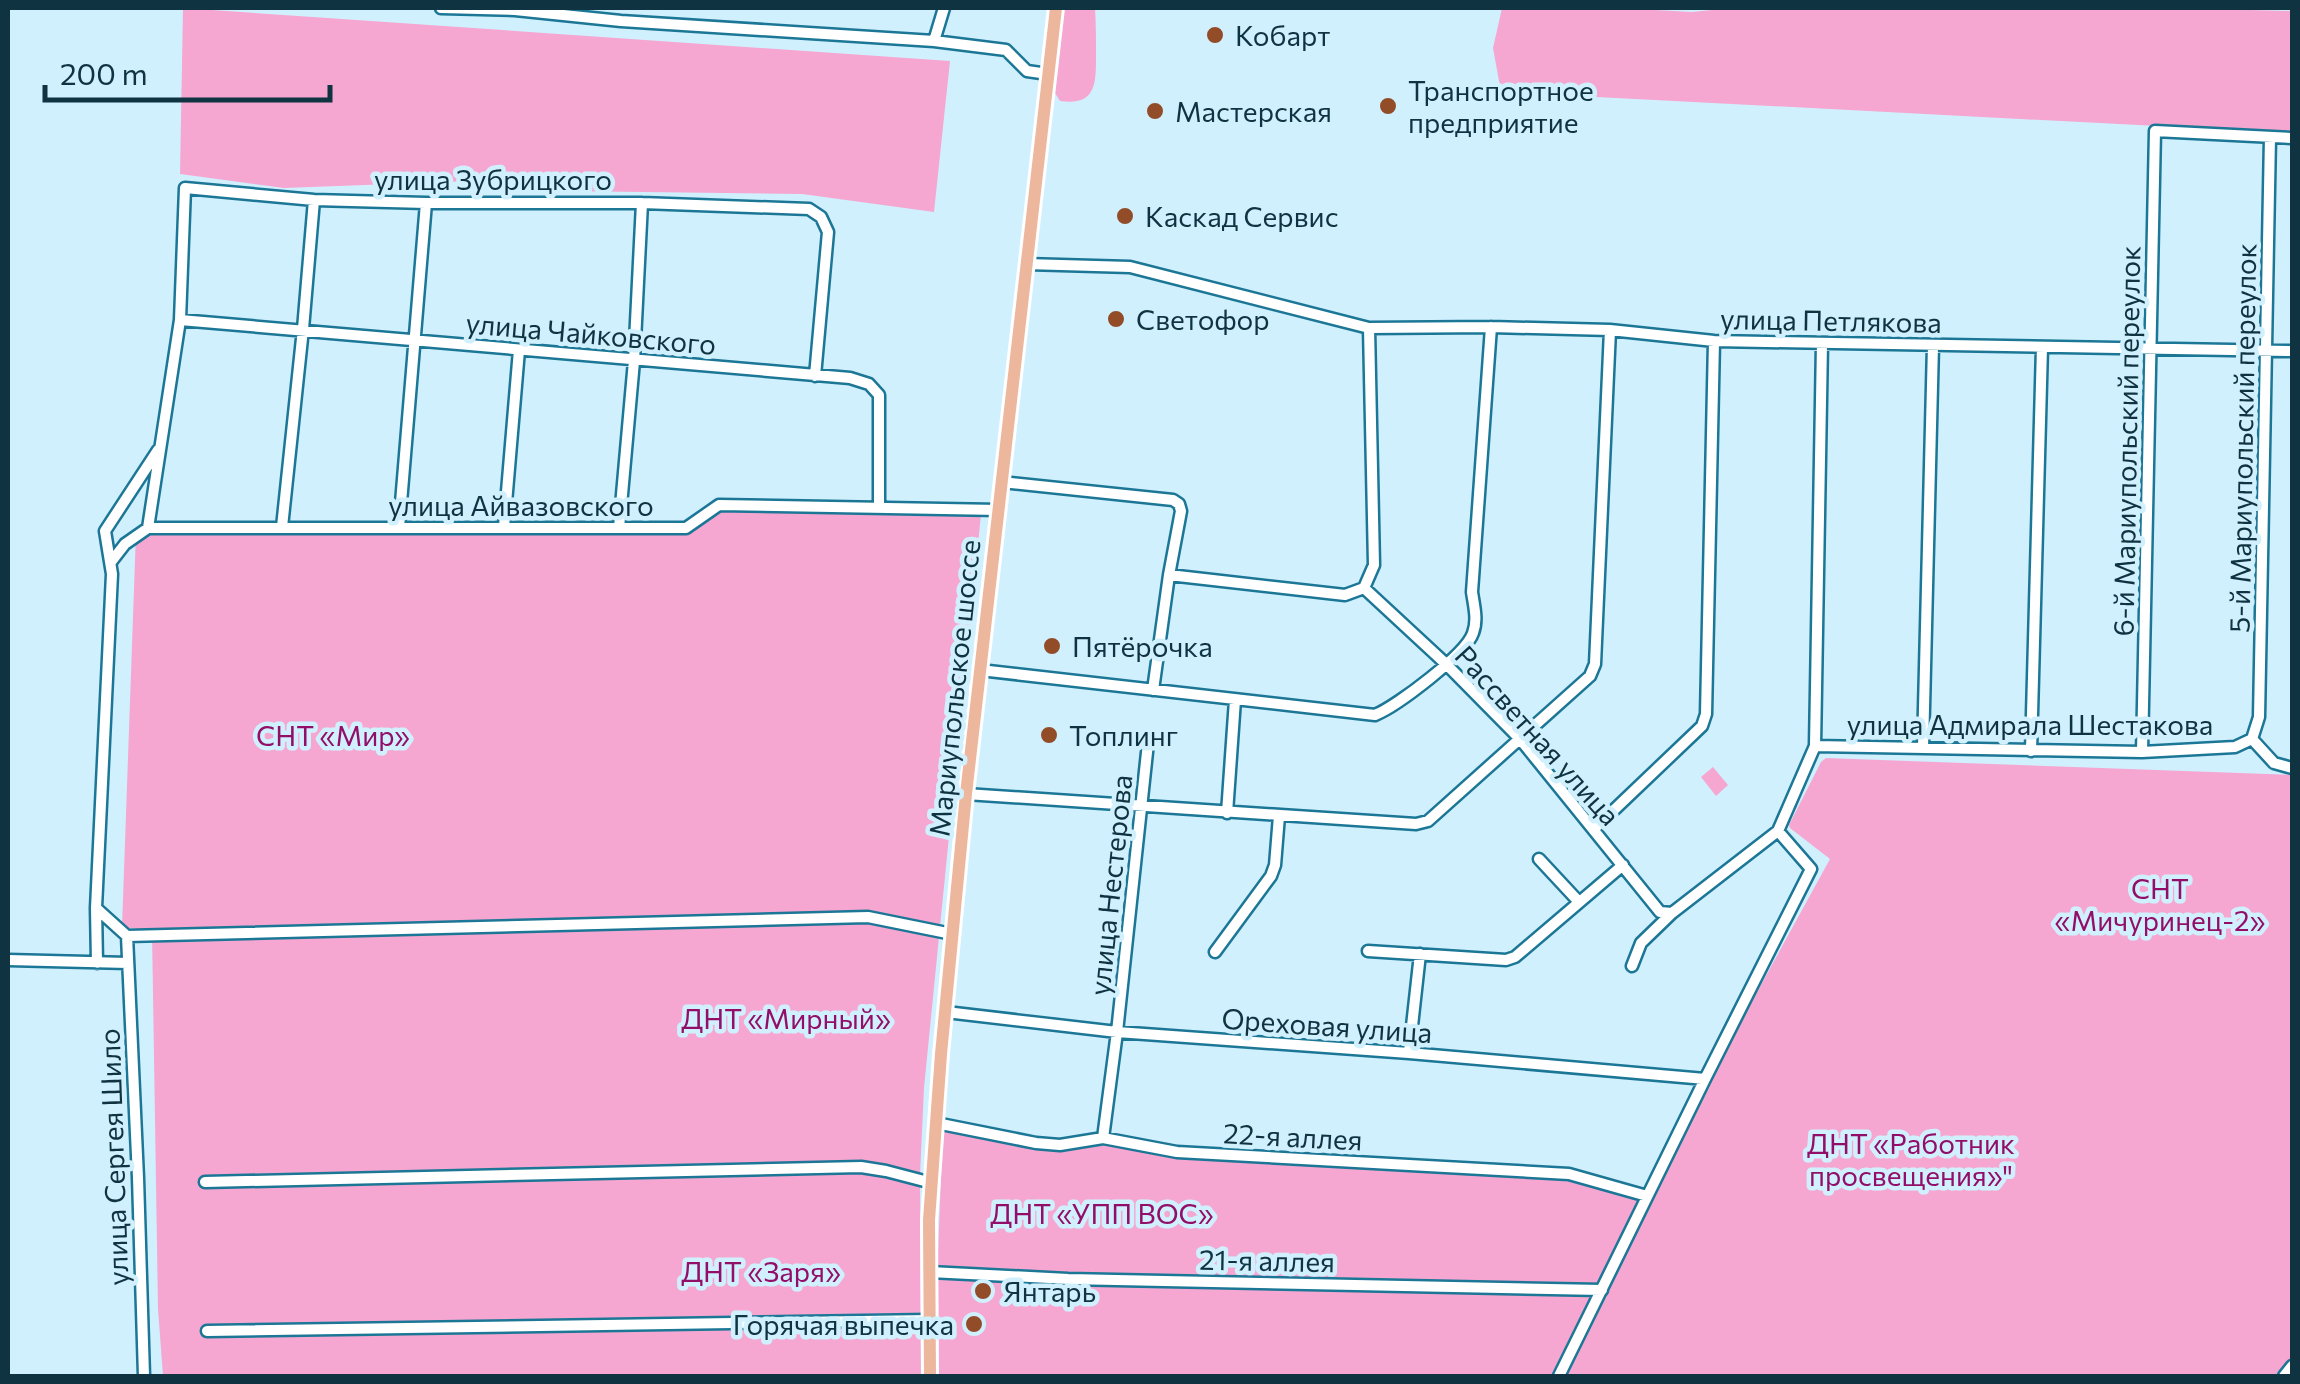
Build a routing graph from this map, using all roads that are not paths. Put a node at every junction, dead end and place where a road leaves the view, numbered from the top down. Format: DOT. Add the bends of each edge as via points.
graph roads {
  1 [pos="441,8"];
  2 [pos="623,8"];
  3 [pos="944,8"];
  4 [pos="1056,8"];
  5 [pos="514,9"];
  6 [pos="621,21"];
  7 [pos="934,41"];
  8 [pos="1048,74"];
  9 [pos="2270,136"];
  10 [pos="2292,138"];
  11 [pos="314,200"];
  12 [pos="642,202"];
  13 [pos="426,204"];
  14 [pos="1026,264"];
  15 [pos="180,320"];
  16 [pos="1491,327"];
  17 [pos="1370,328"];
  18 [pos="303,329"];
  19 [pos="1610,330"];
  20 [pos="414,340"];
  21 [pos="1714,341"];
  22 [pos="1822,343"];
  23 [pos="1933,345"];
  24 [pos="2042,347"];
  25 [pos="2151,349"];
  26 [pos="519,350"];
  27 [pos="2266,350"];
  28 [pos="2292,351"];
  29 [pos="634,361"];
  30 [pos="815,376"];
  31 [pos="162,445"];
  32 [pos="1002,482"];
  33 [pos="878,508"];
  34 [pos="999,510"];
  35 [pos="282,527"];
  36 [pos="399,527"];
  37 [pos="148,528"];
  38 [pos="504,528"];
  39 [pos="619,528"];
  40 [pos="111,562"];
  41 [pos="1168,575"];
  42 [pos="1364,588"];
  43 [pos="1446,664"];
  44 [pos="980,670"];
  45 [pos="1153,690"];
  46 [pos="1235,700"];
  47 [pos="2252,739"];
  48 [pos="1520,740"];
  49 [pos="1148,742"];
  50 [pos="1814,746"];
  51 [pos="1922,748"];
  52 [pos="2032,751"];
  53 [pos="2142,752"];
  54 [pos="2292,768"];
  55 [pos="966,794"];
  56 [pos="1141,806"];
  57 [pos="1227,812"];
  58 [pos="1279,816"];
  59 [pos="1594,830"];
  60 [pos="1778,831"];
  61 [pos="1539,859"];
  62 [pos="1622,865"];
  63 [pos="1579,902"];
  64 [pos="96,908"];
  65 [pos="1672,913"];
  66 [pos="952,934"];
  67 [pos="127,936"];
  68 [pos="1368,951"];
  69 [pos="1216,952"];
  70 [pos="1420,954"];
  71 [pos="8,960"];
  72 [pos="96,963"];
  73 [pos="128,964"];
  74 [pos="1632,966"];
  75 [pos="946,1012"];
  76 [pos="1117,1032"];
  77 [pos="1409,1053"];
  78 [pos="1704,1079"];
  79 [pos="936,1123"];
  80 [pos="1102,1138"];
  81 [pos="204,1182"];
  82 [pos="932,1184"];
  83 [pos="1648,1196"];
  84 [pos="930,1272"];
  85 [pos="1602,1290"];
  86 [pos="930,1320"];
  87 [pos="207,1332"];
  88 [pos="2292,1366"];
  89 [pos="144,1376"];
  90 [pos="930,1376"];
  91 [pos="1559,1376"];
  92 [pos="2284,1376"];
  1 -- 5 [label="street"];
  2 -- 6 [label="street"];
  3 -- 7 [label="street"];
  4 -- 8 [label="main road, Мариупольское шоссе"];
  5 -- 6 [label="street"];
  6 -- 7 [label="street"];
  7 -- 8 [label="street" via="1006,50 1027,70"];
  8 -- 14 [label="main road, Мариупольское шоссе"];
  9 -- 10 [label="street"];
  9 -- 25 [label="street, 6-й Мариупольский переулок" via="2155,130"];
  9 -- 27 [label="street, 5-й Мариупольский переулок"];
  11 -- 13 [label="street, улица Зубрицкого"];
  11 -- 15 [label="street, улица Зубрицкого" via="185,188"];
  11 -- 18 [label="street"];
  12 -- 13 [label="street, улица Зубрицкого"];
  12 -- 29 [label="street"];
  12 -- 30 [label="street, улица Зубрицкого" via="802,207 821,217 828,232"];
  13 -- 20 [label="street"];
  14 -- 17 [label="street, улица Петлякова" via="1130,267"];
  14 -- 32 [label="main road, Мариупольское шоссе"];
  15 -- 18 [label="street, улица Чайковского"];
  15 -- 31 [label="street"];
  16 -- 17 [label="street, улица Петлякова"];
  16 -- 19 [label="street, улица Петлякова"];
  16 -- 43 [label="street" via="1472,592 1476,620 1472,637"];
  17 -- 42 [label="street" via="1374,566"];
  18 -- 20 [label="street, улица Чайковского"];
  18 -- 35 [label="street"];
  19 -- 21 [label="street, улица Петлякова"];
  19 -- 48 [label="street" via="1595,664"];
  20 -- 26 [label="street, улица Чайковского"];
  20 -- 36 [label="street"];
  21 -- 22 [label="street, улица Петлякова"];
  21 -- 59 [label="street" via="1706,714 1702,726"];
  22 -- 23 [label="street, улица Петлякова"];
  22 -- 50 [label="street"];
  23 -- 24 [label="street, улица Петлякова"];
  23 -- 51 [label="street"];
  24 -- 25 [label="street, улица Петлякова"];
  24 -- 52 [label="street"];
  25 -- 27 [label="street, улица Петлякова"];
  25 -- 53 [label="street, 6-й Мариупольский переулок"];
  26 -- 29 [label="street, улица Чайковского"];
  26 -- 38 [label="street"];
  27 -- 28 [label="street, улица Петлякова"];
  27 -- 47 [label="street, 5-й Мариупольский переулок" via="2259,717"];
  29 -- 30 [label="street, улица Чайковского"];
  29 -- 39 [label="street"];
  30 -- 33 [label="street, улица Чайковского" via="850,378 878,394"];
  31 -- 37 [label="street"];
  31 -- 40 [label="street" via="106,531"];
  32 -- 34 [label="main road, Мариупольское шоссе"];
  32 -- 41 [label="street" via="1180,504"];
  33 -- 34 [label="street, улица Айвазовского"];
  33 -- 39 [label="street, улица Айвазовского" via="719,506 686,528"];
  34 -- 44 [label="main road, Мариупольское шоссе"];
  35 -- 36 [label="street, улица Айвазовского"];
  35 -- 37 [label="street, улица Айвазовского"];
  36 -- 38 [label="street, улица Айвазовского"];
  37 -- 40 [label="street"];
  38 -- 39 [label="street, улица Айвазовского"];
  40 -- 64 [label="street"];
  41 -- 42 [label="street" via="1345,595"];
  41 -- 45 [label="street"];
  42 -- 43 [label="street, Рассветная улица"];
  43 -- 46 [label="street" via="1375,714"];
  43 -- 48 [label="street, Рассветная улица"];
  44 -- 45 [label="street"];
  44 -- 55 [label="main road, Мариупольское шоссе"];
  45 -- 46 [label="street"];
  46 -- 57 [label="street"];
  47 -- 53 [label="street, улица Адмирала Шестакова" via="2236,747"];
  47 -- 54 [label="street, улица Адмирала Шестакова" via="2274,763"];
  48 -- 58 [label="street" via="1416,824"];
  48 -- 59 [label="street, Рассветная улица"];
  49 -- 56 [label="street, улица Нестерова"];
  50 -- 51 [label="street, улица Адмирала Шестакова"];
  50 -- 60 [label="street"];
  51 -- 52 [label="street, улица Адмирала Шестакова"];
  52 -- 53 [label="street, улица Адмирала Шестакова"];
  55 -- 56 [label="street"];
  55 -- 66 [label="main road, Мариупольское шоссе"];
  56 -- 57 [label="street"];
  56 -- 76 [label="street, улица Нестерова"];
  57 -- 58 [label="street"];
  58 -- 69 [label="street" via="1270,876"];
  59 -- 62 [label="street, Рассветная улица"];
  60 -- 65 [label="street"];
  60 -- 78 [label="street" via="1811,869"];
  61 -- 63 [label="street"];
  62 -- 63 [label="street"];
  62 -- 65 [label="street, Рассветная улица" via="1660,912"];
  63 -- 70 [label="street" via="1506,960"];
  64 -- 67 [label="street"];
  64 -- 72 [label="street"];
  65 -- 74 [label="street" via="1641,943"];
  66 -- 67 [label="street" via="868,917"];
  66 -- 75 [label="main road, Мариупольское шоссе"];
  67 -- 73 [label="street, улица Сергея Шило"];
  68 -- 70 [label="street"];
  70 -- 77 [label="street"];
  71 -- 72 [label="street"];
  72 -- 73 [label="street"];
  73 -- 89 [label="street, улица Сергея Шило"];
  75 -- 76 [label="street, Ореховая улица"];
  75 -- 79 [label="main road, Мариупольское шоссе"];
  76 -- 77 [label="street, Ореховая улица"];
  76 -- 80 [label="street, улица Нестерова"];
  77 -- 78 [label="street, Ореховая улица"];
  78 -- 83 [label="street"];
  79 -- 80 [label="street, 22-я аллея" via="1036,1143"];
  79 -- 82 [label="main road, Мариупольское шоссе"];
  80 -- 83 [label="street, 22-я аллея" via="1177,1152 1569,1174"];
  81 -- 82 [label="street" via="861,1167"];
  82 -- 84 [label="main road, Мариупольское шоссе"];
  83 -- 85 [label="street"];
  84 -- 85 [label="street, 21-я аллея"];
  84 -- 86 [label="main road, Мариупольское шоссе"];
  85 -- 91 [label="street"];
  86 -- 87 [label="street"];
  86 -- 90 [label="main road, Мариупольское шоссе"];
  88 -- 92 [label="street"];
}
